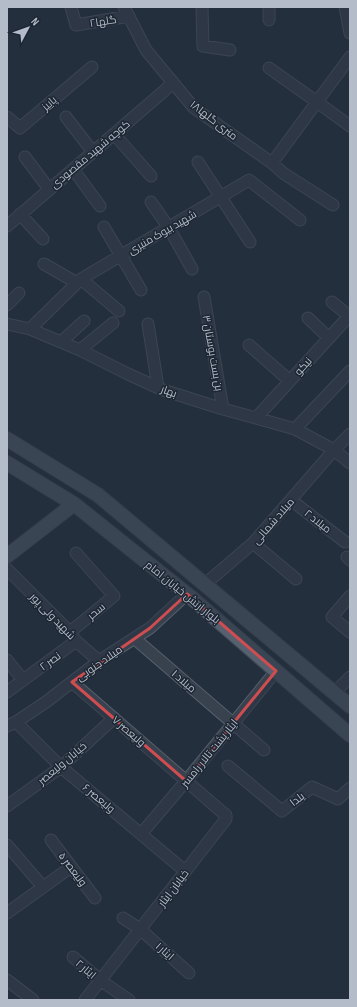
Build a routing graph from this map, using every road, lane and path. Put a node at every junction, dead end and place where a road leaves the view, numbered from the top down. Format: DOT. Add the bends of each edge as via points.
graph roads {
  1 [pos="71,7"];
  2 [pos="202,7"];
  3 [pos="270,7"];
  4 [pos="344,7"];
  5 [pos="127,12"];
  6 [pos="269,20"];
  7 [pos="350,33"];
  8 [pos="230,50"];
  9 [pos="350,57"];
  10 [pos="92,67"];
  11 [pos="269,68"];
  12 [pos="173,82"];
  13 [pos="317,102"];
  14 [pos="7,117"];
  15 [pos="66,118"];
  16 [pos="350,126"];
  17 [pos="114,134"];
  18 [pos="93,152"];
  19 [pos="25,157"];
  20 [pos="198,162"];
  21 [pos="272,163"];
  22 [pos="73,169"];
  23 [pos="151,176"];
  24 [pos="49,189"];
  25 [pos="221,197"];
  26 [pos="151,202"];
  27 [pos="333,205"];
  28 [pos="100,206"];
  29 [pos="20,214"];
  30 [pos="300,220"];
  31 [pos="8,222"];
  32 [pos="104,227"];
  33 [pos="169,228"];
  34 [pos="42,239"];
  35 [pos="250,242"];
  36 [pos="121,256"];
  37 [pos="44,264"];
  38 [pos="192,269"];
  39 [pos="79,281"];
  40 [pos="141,290"];
  41 [pos="20,293"];
  42 [pos="204,297"];
  43 [pos="332,302"];
  44 [pos="7,305"];
  45 [pos="118,312"];
  46 [pos="349,315"];
  47 [pos="308,318"];
  48 [pos="84,321"];
  49 [pos="113,323"];
  50 [pos="7,324"];
  51 [pos="148,324"];
  52 [pos="30,329"];
  53 [pos="329,338"];
  54 [pos="62,342"];
  55 [pos="249,345"];
  56 [pos="80,350"];
  57 [pos="350,371"];
  58 [pos="290,381"];
  59 [pos="158,387"];
  60 [pos="223,409"];
  61 [pos="256,418"];
  62 [pos="295,429"];
  63 [pos="350,434"];
  64 [pos="7,439"];
  65 [pos="334,450"];
  66 [pos="350,463"];
  67 [pos="8,464"];
  68 [pos="291,500"];
  69 [pos="74,504"];
  70 [pos="346,542"];
  71 [pos="253,543"];
  72 [pos="76,553"];
  73 [pos="7,556"];
  74 [pos="7,569"];
  75 [pos="296,579"];
  76 [pos="204,585"];
  77 [pos="187,594"];
  78 [pos="350,596"];
  79 [pos="350,632"];
  80 [pos="73,637"];
  81 [pos="134,638"];
  82 [pos="7,660"];
  83 [pos="99,661"];
  84 [pos="276,671"];
  85 [pos="350,677"];
  86 [pos="23,680"];
  87 [pos="72,682"];
  88 [pos="7,692"];
  89 [pos="334,693"];
  90 [pos="350,706"];
  91 [pos="114,718"];
  92 [pos="234,723"];
  93 [pos="11,724"];
  94 [pos="350,735"];
  95 [pos="264,750"];
  96 [pos="228,766"];
  97 [pos="61,767"];
  98 [pos="186,781"];
  99 [pos="350,788"];
  100 [pos="7,806"];
  101 [pos="141,834"];
  102 [pos="51,840"];
  103 [pos="7,845"];
  104 [pos="71,867"];
  105 [pos="185,872"];
  106 [pos="43,887"];
  107 [pos="95,898"];
  108 [pos="7,913"];
  109 [pos="123,918"];
  110 [pos="140,929"];
  111 [pos="73,957"];
  112 [pos="190,973"];
  113 [pos="7,980"];
  114 [pos="100,980"];
  115 [pos="33,1000"];
  116 [pos="85,1000"];
  117 [pos="129,1000"];
  1 -- 5 [label="street, گلها۲" via="76,25"];
  2 -- 8 [label="street" via="203,46"];
  3 -- 6 [label="street"];
  4 -- 7 [label="street"];
  5 -- 12 [label="street, ۱۸متری گلها" via="146,50"];
  9 -- 13 [label="street"];
  10 -- 14 [label="street, پاییز" via="20,128"];
  11 -- 13 [label="street"];
  12 -- 17 [label="street, کوچه شهید مقصودی"];
  12 -- 21 [label="street, ۱۸متری گلها" via="194,108"];
  13 -- 16 [label="street"];
  13 -- 21 [label="street"];
  15 -- 18 [label="street"];
  17 -- 18 [label="street, کوچه شهید مقصودی"];
  17 -- 23 [label="street"];
  18 -- 22 [label="street, کوچه شهید مقصودی"];
  19 -- 24 [label="street"];
  20 -- 25 [label="street"];
  21 -- 27 [label="street, ۱۸متری گلها"];
  22 -- 24 [label="street, کوچه شهید مقصودی"];
  22 -- 28 [label="street"];
  24 -- 29 [label="street, کوچه شهید مقصودی"];
  25 -- 30 [label="street, شهید بیوک منیری" via="249,180"];
  25 -- 33 [label="street, شهید بیوک منیری"];
  25 -- 35 [label="street"];
  26 -- 33 [label="street"];
  29 -- 31 [label="street, کوچه شهید مقصودی"];
  29 -- 34 [label="street"];
  32 -- 36 [label="street"];
  33 -- 36 [label="street, شهید بیوک منیری"];
  33 -- 38 [label="street"];
  36 -- 39 [label="street, شهید بیوک منیری"];
  36 -- 40 [label="street"];
  37 -- 39 [label="street"];
  39 -- 45 [label="street"];
  39 -- 52 [label="street, شهید بیوک منیری"];
  41 -- 44 [label="street"];
  42 -- 60 [label="street, بن بست بوستان ۳"];
  43 -- 46 [label="street"];
  46 -- 53 [label="street, نیکو"];
  47 -- 53 [label="street"];
  48 -- 54 [label="street"];
  49 -- 56 [label="street"];
  50 -- 52 [label="street, بهار"];
  51 -- 59 [label="street"];
  52 -- 54 [label="street, بهار"];
  53 -- 58 [label="street, نیکو"];
  54 -- 56 [label="street, بهار"];
  55 -- 58 [label="street"];
  56 -- 59 [label="street, بهار"];
  57 -- 62 [label="street"];
  58 -- 61 [label="street, نیکو"];
  59 -- 60 [label="street, بهار"];
  60 -- 61 [label="street, بهار"];
  61 -- 62 [label="street, بهار"];
  62 -- 65 [label="street, بهار"];
  63 -- 65 [label="street, میلاد شمالی"];
  64 -- 76 [label="main road, بلوار ارتش خیابان امام" via="98,496"];
  65 -- 66 [label="street, بهار"];
  65 -- 68 [label="street, میلاد شمالی"];
  67 -- 69 [label="main road, بلوار ارتش خیابان امام"];
  68 -- 70 [label="street, میلاد ۲"];
  68 -- 71 [label="street, میلاد شمالی"];
  69 -- 73 [label="main road"];
  69 -- 77 [label="main road, بلوار ارتش خیابان امام"];
  71 -- 75 [label="street"];
  71 -- 76 [label="street, میلاد شمالی"];
  72 -- 80 [label="street, سحر" via="114,596"];
  74 -- 80 [label="street, شهید ولی پور"];
  76 -- 89 [label="main road, بلوار ارتش خیابان امام"];
  77 -- 81 [label="street, میلاد جنوبی" via="150,628"];
  77 -- 84 [label="main road, بلوار ارتش خیابان امام"];
  78 -- 79 [label="street" via="332,617"];
  80 -- 83 [label="street, شهید ولی پور"];
  80 -- 86 [label="street, نصر ۲"];
  81 -- 83 [label="street, میلاد جنوبی"];
  81 -- 92 [label="street, میلاد ۱"];
  82 -- 86 [label="street"];
  83 -- 87 [label="street, میلاد جنوبی"];
  84 -- 92 [label="street, ایثار پشت تالار رامسر"];
  84 -- 94 [label="main road, بلوار ارتش خیابان امام"];
  85 -- 89 [label="street"];
  86 -- 88 [label="street, نصر ۲"];
  87 -- 91 [label="street, ولیعصر ۷"];
  87 -- 93 [label="street, میلاد جنوبی"];
  89 -- 90 [label="main road, بلوار ارتش خیابان امام"];
  91 -- 97 [label="street, خیابان ولیعصر"];
  91 -- 98 [label="street, ولیعصر ۷"];
  92 -- 95 [label="street, میلاد ۱"];
  92 -- 98 [label="street, ایثار پشت تالار رامسر"];
  93 -- 97 [label="street, ولیعصر ۶"];
  96 -- 99 [label="street, یلدا" via="282,811 312,787 338,799"];
  97 -- 100 [label="street, خیابان ولیعصر"];
  97 -- 101 [label="street, ولیعصر ۶"];
  98 -- 101 [label="street, ایثار پشت تالار رامسر"];
  98 -- 105 [label="street, خیابان ایثار" via="226,815 226,819"];
  101 -- 105 [label="street, ولیعصر ۶"];
  102 -- 104 [label="street, ولیعصر ۵"];
  103 -- 106 [label="street"];
  104 -- 106 [label="street"];
  104 -- 107 [label="street, ولیعصر ۵"];
  105 -- 110 [label="street, خیابان ایثار"];
  106 -- 108 [label="street"];
  109 -- 110 [label="street, ایثار ۱"];
  110 -- 112 [label="street, ایثار ۱"];
  110 -- 114 [label="street, خیابان ایثار"];
  111 -- 114 [label="street, ایثار ۲"];
  113 -- 115 [label="street"];
  114 -- 116 [label="street, خیابان ایثار"];
  114 -- 117 [label="street, ایثار ۲"];
}
